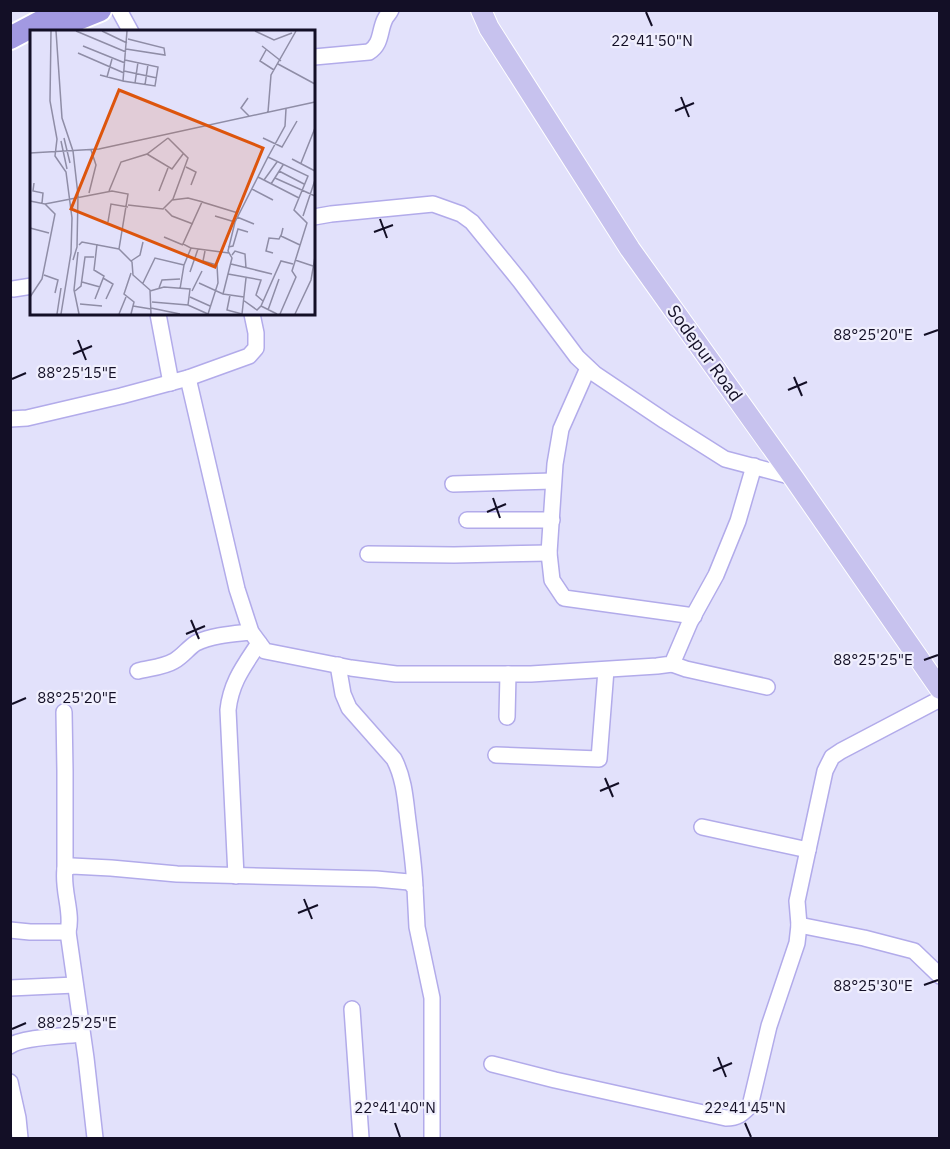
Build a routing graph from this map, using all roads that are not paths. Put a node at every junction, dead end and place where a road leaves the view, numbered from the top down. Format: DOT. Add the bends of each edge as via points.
graph roads {
  1 [pos="63,10"];
  2 [pos="100,10"];
  3 [pos="119,10"];
  4 [pos="391,10"];
  5 [pos="481,10"];
  6 [pos="53,30"];
  7 [pos="130,30"];
  8 [pos="10,38"];
  9 [pos="30,39"];
  10 [pos="10,50"];
  11 [pos="315,57"];
  12 [pos="315,217"];
  13 [pos="30,286"];
  14 [pos="12,289"];
  15 [pos="158,315"];
  16 [pos="252,315"];
  17 [pos="588,368"];
  18 [pos="188,378"];
  19 [pos="171,383"];
  20 [pos="10,419"];
  21 [pos="753,466"];
  22 [pos="793,477"];
  23 [pos="554,481"];
  24 [pos="453,484"];
  25 [pos="468,520"];
  26 [pos="552,520"];
  27 [pos="549,553"];
  28 [pos="368,554"];
  29 [pos="694,616"];
  30 [pos="255,638"];
  31 [pos="672,664"];
  32 [pos="338,665"];
  33 [pos="606,670"];
  34 [pos="138,671"];
  35 [pos="508,674"];
  36 [pos="767,687"];
  37 [pos="939,688"];
  38 [pos="939,699"];
  39 [pos="64,712"];
  40 [pos="507,717"];
  41 [pos="496,755"];
  42 [pos="702,827"];
  43 [pos="808,850"];
  44 [pos="65,869"];
  45 [pos="236,876"];
  46 [pos="415,888"];
  47 [pos="799,925"];
  48 [pos="10,930"];
  49 [pos="68,932"];
  50 [pos="939,976"];
  51 [pos="75,985"];
  52 [pos="10,988"];
  53 [pos="352,1009"];
  54 [pos="82,1034"];
  55 [pos="10,1046"];
  56 [pos="492,1064"];
  57 [pos="10,1082"];
  58 [pos="20,1138"];
  59 [pos="95,1138"];
  60 [pos="361,1138"];
  61 [pos="432,1138"];
  1 -- 8 [label="highway"];
  2 -- 6 [label="highway"];
  3 -- 7 [label="street"];
  4 -- 11 [label="street" via="375,48 369,52"];
  5 -- 22 [label="main road, Sodepur Road" via="630,249"];
  9 -- 10 [label="highway"];
  12 -- 17 [label="street" via="433,204 461,214 472,222"];
  13 -- 14 [label="street"];
  15 -- 19 [label="street"];
  16 -- 18 [label="street" via="256,333 253,353"];
  17 -- 21 [label="street" via="725,459"];
  17 -- 23 [label="street" via="561,429"];
  18 -- 19 [label="street"];
  18 -- 30 [label="street" via="237,589"];
  19 -- 20 [label="street"];
  21 -- 22 [label="street"];
  21 -- 29 [label="street" via="738,521"];
  22 -- 37 [label="main road, Sodepur Road"];
  23 -- 24 [label="street"];
  23 -- 26 [label="street"];
  25 -- 26 [label="street"];
  26 -- 27 [label="street"];
  27 -- 28 [label="street"];
  27 -- 29 [label="street" via="552,580 564,598"];
  29 -- 31 [label="street"];
  30 -- 32 [label="street" via="265,651"];
  30 -- 34 [label="street" via="217,636 198,642 176,660"];
  30 -- 45 [label="street" via="229,696"];
  31 -- 33 [label="street"];
  31 -- 36 [label="street"];
  32 -- 35 [label="street" via="396,674"];
  32 -- 46 [label="street" via="349,708 399,768"];
  33 -- 35 [label="street"];
  33 -- 41 [label="street" via="599,759"];
  35 -- 40 [label="street"];
  38 -- 43 [label="street" via="832,757 825,771"];
  39 -- 44 [label="street"];
  42 -- 43 [label="street"];
  43 -- 47 [label="street" via="797,901"];
  44 -- 45 [label="street" via="72,866"];
  44 -- 49 [label="street"];
  45 -- 46 [label="street" via="386,879 409,882"];
  46 -- 61 [label="street" via="417,927 432,998"];
  47 -- 50 [label="street" via="914,951"];
  47 -- 56 [label="street" via="750,1106 735,1118"];
  48 -- 49 [label="street"];
  49 -- 51 [label="street"];
  51 -- 52 [label="street"];
  51 -- 54 [label="street"];
  53 -- 60 [label="street"];
  54 -- 55 [label="street" via="24,1040"];
  54 -- 59 [label="street"];
  57 -- 58 [label="street"];
}
